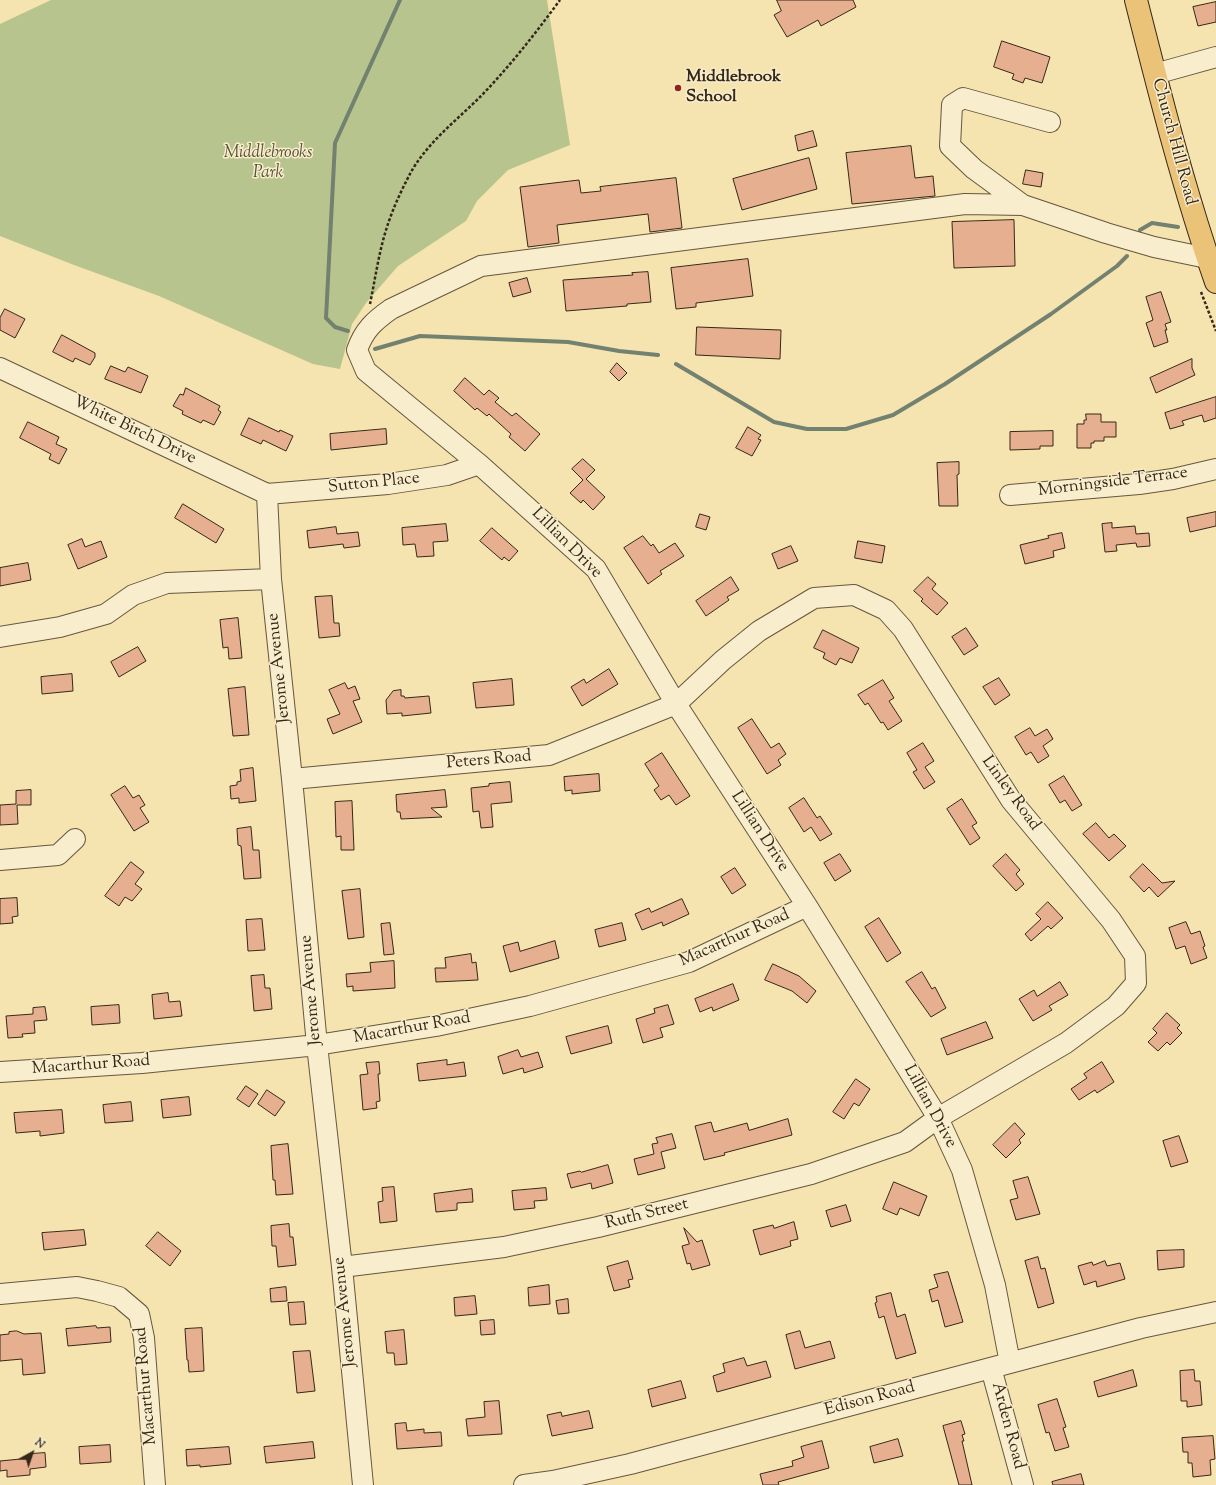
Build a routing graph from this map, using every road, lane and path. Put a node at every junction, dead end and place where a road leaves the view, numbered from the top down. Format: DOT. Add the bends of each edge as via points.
graph roads {
  1 [pos="560,0"];
  2 [pos="1136,0"];
  3 [pos="1216,57"];
  4 [pos="1155,74"];
  5 [pos="1050,122"];
  6 [pos="1023,205"];
  7 [pos="1207,258"];
  8 [pos="1208,285"];
  9 [pos="370,307"];
  10 [pos="1216,331"];
  11 [pos="0,368"];
  12 [pos="480,464"];
  13 [pos="1216,469"];
  14 [pos="267,494"];
  15 [pos="1010,494"];
  16 [pos="270,579"];
  17 [pos="0,637"];
  18 [pos="676,704"];
  19 [pos="292,779"];
  20 [pos="74,839"];
  21 [pos="0,860"];
  22 [pos="807,906"];
  23 [pos="317,1045"];
  24 [pos="0,1072"];
  25 [pos="938,1118"];
  26 [pos="342,1267"];
  27 [pos="0,1294"];
  28 [pos="1216,1312"];
  29 [pos="1010,1363"];
  30 [pos="991,1368"];
  31 [pos="155,1485"];
  32 [pos="363,1485"];
  33 [pos="524,1485"];
  34 [pos="1023,1485"];
  1 -- 9 [label="path" via="514,61 430,146 412,171 387,228"];
  2 -- 4 [label="main road, Church Hill Road"];
  3 -- 4 [label="street"];
  4 -- 7 [label="main road, Church Hill Road"];
  5 -- 6 [label="street" via="963,98 952,105 950,146 974,169"];
  6 -- 7 [label="street" via="1154,247"];
  6 -- 12 [label="street, Lillian Drive" via="965,204 480,266 378,317 362,336 357,350 366,372"];
  7 -- 8 [label="main road, Church Hill Road"];
  8 -- 10 [label="path"];
  11 -- 14 [label="street, White Birch Drive"];
  12 -- 14 [label="street, Sutton Place" via="447,475 388,484"];
  12 -- 18 [label="street, Lillian Drive" via="596,569"];
  13 -- 15 [label="street, Morningside Terrace" via="1139,484"];
  14 -- 16 [label="street, Jerome Avenue"];
  16 -- 17 [label="street" via="168,583 133,595 106,614 60,627"];
  16 -- 19 [label="street, Jerome Avenue"];
  18 -- 19 [label="street, Peters Road" via="550,755"];
  18 -- 22 [label="street, Lillian Drive"];
  18 -- 25 [label="street, Linley Road" via="759,631 814,598 854,596 886,610 903,629 1010,800 1111,920 1135,956 1136,983 1116,1006 1066,1043"];
  19 -- 23 [label="street, Jerome Avenue"];
  20 -- 21 [label="street" via="58,855"];
  22 -- 23 [label="street, Macarthur Road" via="689,962 530,1006 436,1026"];
  22 -- 25 [label="street, Lillian Drive"];
  23 -- 24 [label="street, Macarthur Road" via="142,1062"];
  23 -- 26 [label="street, Jerome Avenue"];
  25 -- 26 [label="street, Ruth Street" via="905,1142 811,1174 598,1227 504,1247"];
  25 -- 29 [label="street, Lillian Drive" via="962,1170 995,1285"];
  26 -- 32 [label="street, Jerome Avenue"];
  27 -- 31 [label="street, Macarthur Road" via="76,1287 119,1297 139,1314 144,1338"];
  28 -- 29 [label="street, Edison Road" via="1141,1328"];
  29 -- 30 [label="street, Edison Road"];
  30 -- 33 [label="street, Edison Road" via="630,1464"];
  30 -- 34 [label="street, Arden Road"];
}
